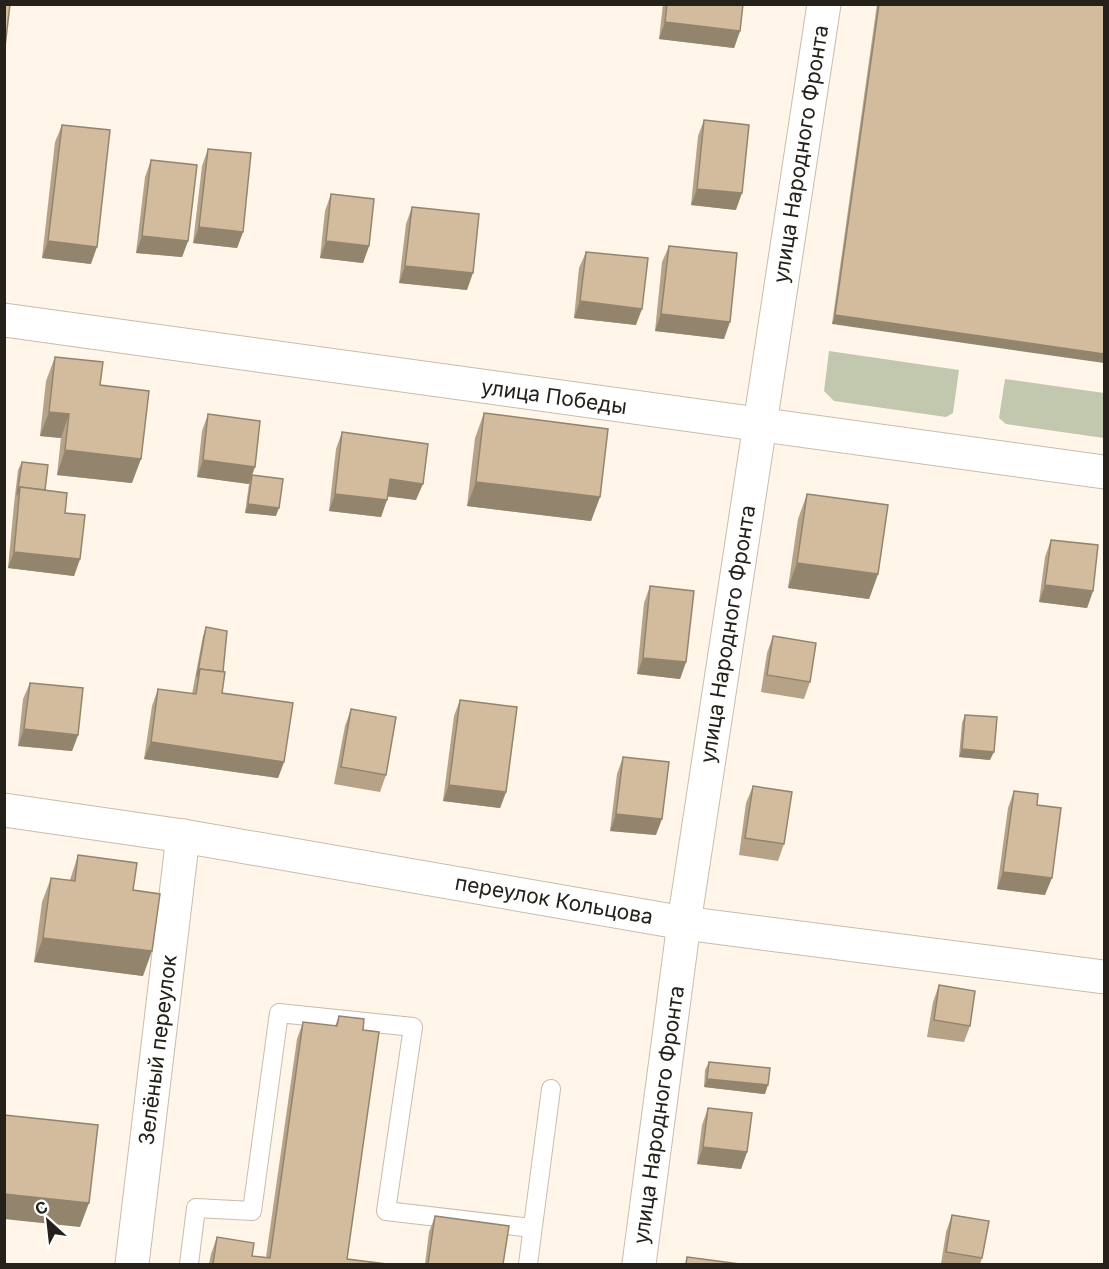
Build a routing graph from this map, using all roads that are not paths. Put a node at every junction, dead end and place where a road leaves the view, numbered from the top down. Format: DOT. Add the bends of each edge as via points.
graph roads {
  1 [pos="824,4"];
  2 [pos="4,320"];
  3 [pos="760,425"];
  4 [pos="1104,472"];
  5 [pos="4,810"];
  6 [pos="183,836"];
  7 [pos="684,923"];
  8 [pos="1104,976"];
  9 [pos="550,1089"];
  10 [pos="532,1228"];
  11 [pos="132,1264"];
  12 [pos="189,1264"];
  13 [pos="528,1264"];
  14 [pos="639,1264"];
  1 -- 3 [label="street, улица Народного Фронта"];
  2 -- 3 [label="street, улица Победы"];
  3 -- 4 [label="street, улица Победы"];
  3 -- 7 [label="street, улица Народного Фронта"];
  5 -- 6 [label="street, переулок Кольцова"];
  6 -- 7 [label="street, переулок Кольцова"];
  6 -- 11 [label="street, Зелёный переулок"];
  7 -- 8 [label="street, переулок Кольцова"];
  7 -- 14 [label="street, улица Народного Фронта"];
  9 -- 10 [label="lane"];
  10 -- 12 [label="lane" via="386,1211 413,1028 279,1013 252,1211 196,1208"];
  10 -- 13 [label="lane"];
}
